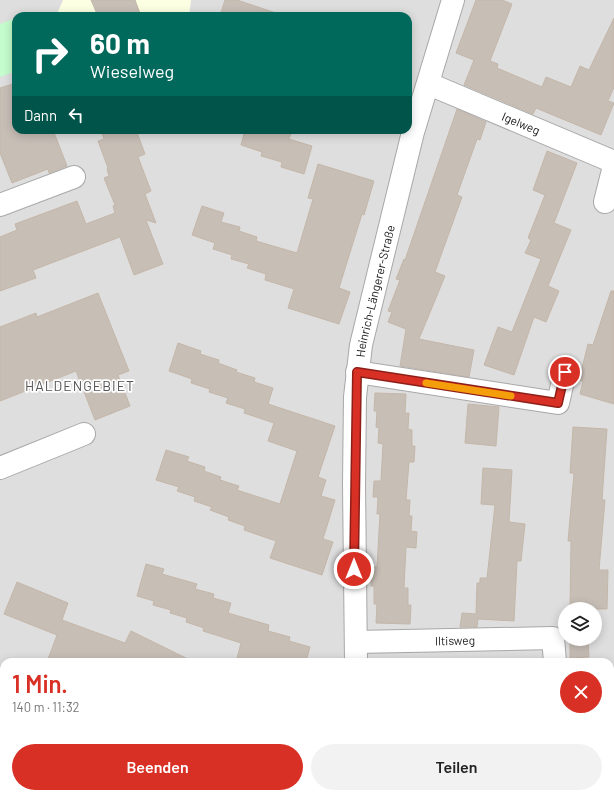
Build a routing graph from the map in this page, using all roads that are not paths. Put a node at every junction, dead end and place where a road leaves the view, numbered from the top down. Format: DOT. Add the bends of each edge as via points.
graph roads {
  1 [pos="453,0"];
  2 [pos="429,84"];
  3 [pos="614,162"];
  4 [pos="614,166"];
  5 [pos="74,177"];
  6 [pos="605,202"];
  7 [pos="0,205"];
  8 [pos="357,372"];
  9 [pos="565,372"];
  10 [pos="84,434"];
  11 [pos="0,468"];
  12 [pos="356,652"];
  13 [pos="556,658"];
  1 -- 2 [label="street, Heinrich-Längerer-Straße"];
  2 -- 3 [label="street, Igelweg"];
  2 -- 8 [label="street, Heinrich-Längerer-Straße" via="413,132 361,345"];
  4 -- 6 [label="street"];
  5 -- 7 [label="street"];
  8 -- 9 [label="street" via="558,403"];
  8 -- 12 [label="street, Heinrich-Längerer-Straße" via="354,484"];
  10 -- 11 [label="street"];
  12 -- 13 [label="street, Iltisweg" via="553,638"];
}
